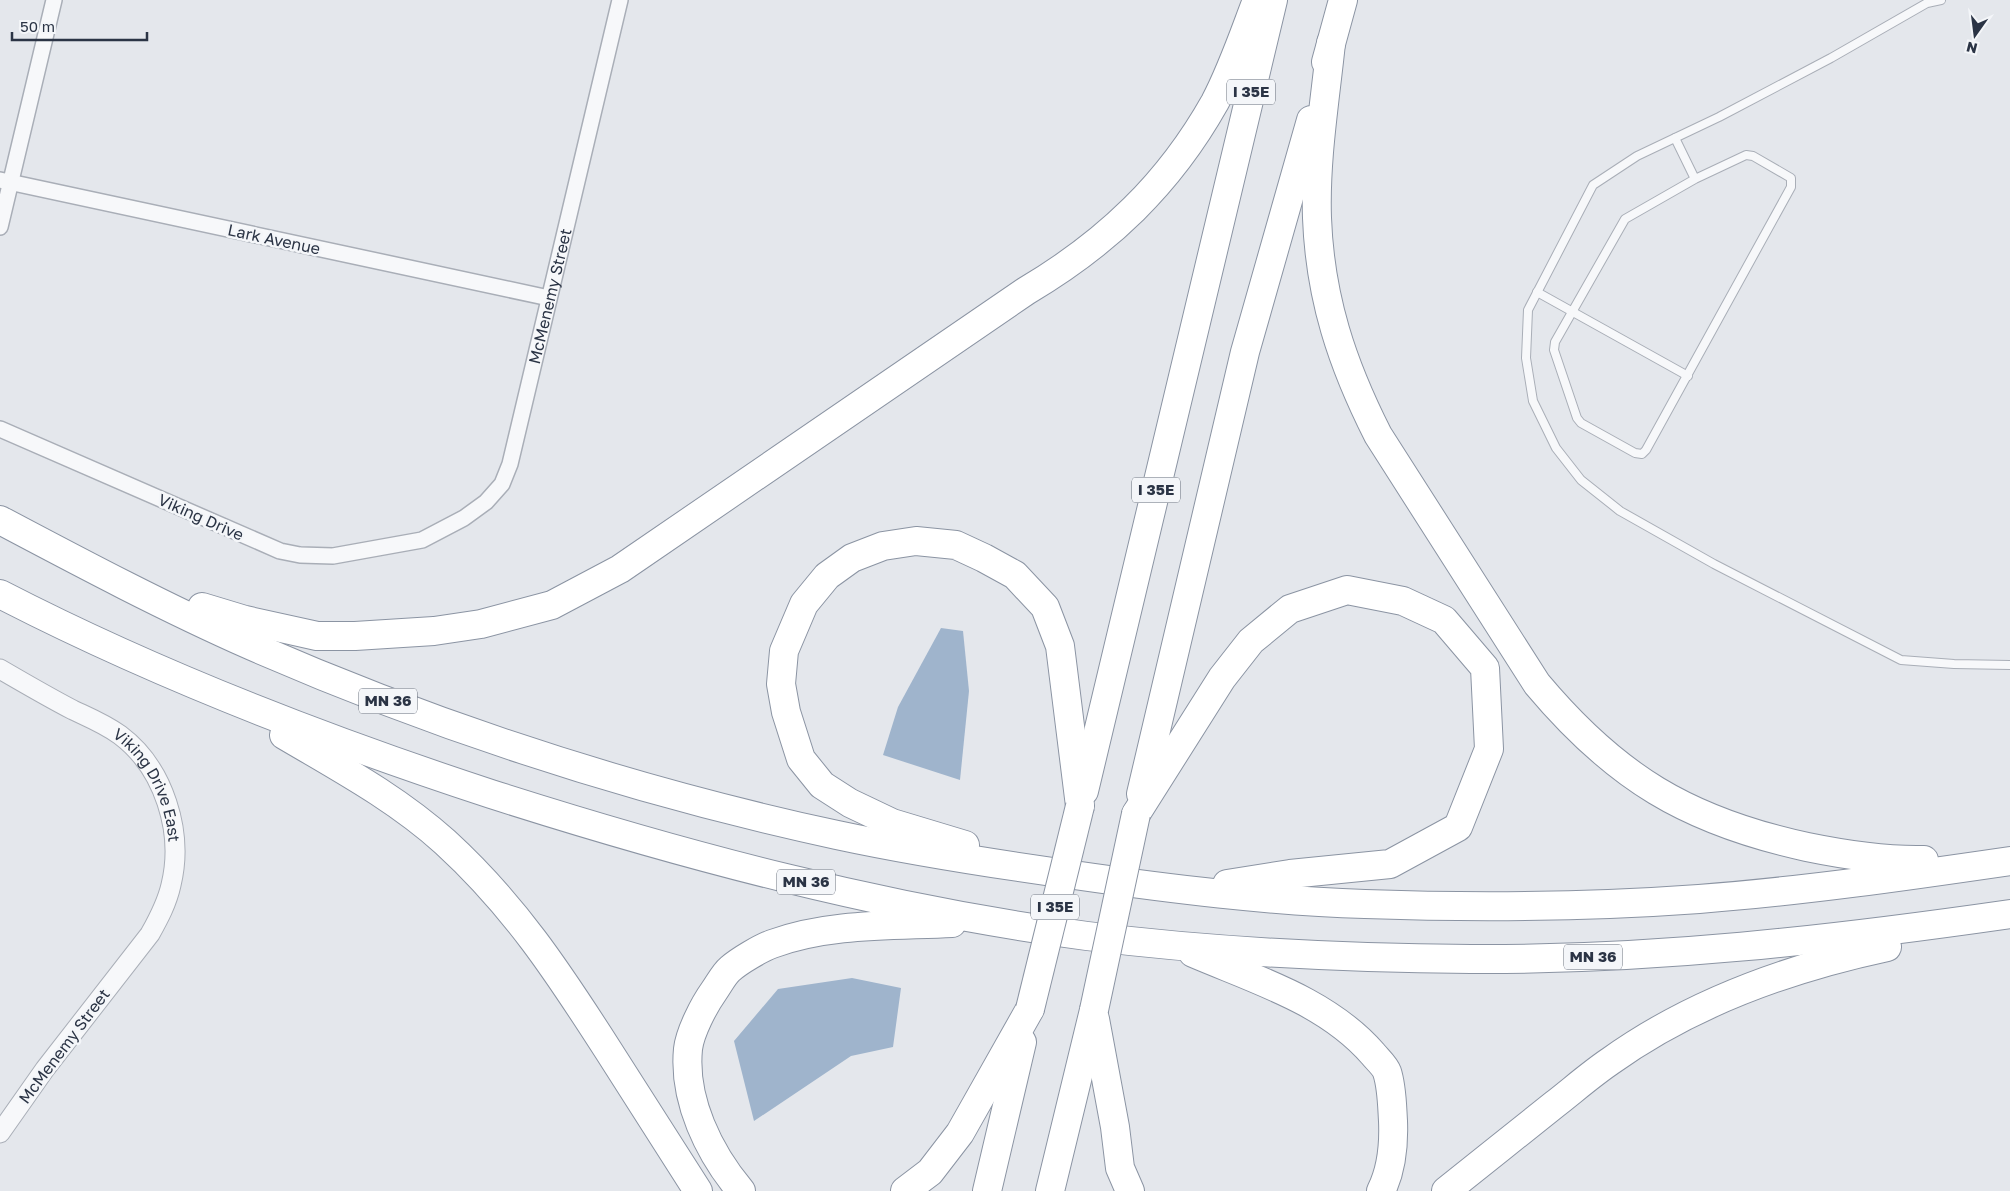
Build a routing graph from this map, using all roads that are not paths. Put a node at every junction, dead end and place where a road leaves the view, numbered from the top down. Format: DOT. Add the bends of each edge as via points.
graph roads {
  1 [pos="54,0"];
  2 [pos="620,0"];
  3 [pos="1257,0"];
  4 [pos="1273,0"];
  5 [pos="1343,0"];
  6 [pos="1941,0"];
  7 [pos="1331,43"];
  8 [pos="1675,138"];
  9 [pos="1695,179"];
  10 [pos="6,182"];
  11 [pos="0,227"];
  12 [pos="1537,292"];
  13 [pos="549,298"];
  14 [pos="1572,311"];
  15 [pos="1688,376"];
  16 [pos="0,429"];
  17 [pos="0,520"];
  18 [pos="412,542"];
  19 [pos="103,575"];
  20 [pos="0,594"];
  21 [pos="2010,664"];
  22 [pos="0,669"];
  23 [pos="210,690"];
  24 [pos="1081,799"];
  25 [pos="1139,807"];
  26 [pos="2010,856"];
  27 [pos="2010,861"];
  28 [pos="1027,869"];
  29 [pos="1187,891"];
  30 [pos="2010,914"];
  31 [pos="997,921"];
  32 [pos="2010,921"];
  33 [pos="1173,945"];
  34 [pos="128,960"];
  35 [pos="1030,1009"];
  36 [pos="1094,1016"];
  37 [pos="0,1133"];
  38 [pos="698,1191"];
  39 [pos="742,1191"];
  40 [pos="905,1191"];
  41 [pos="987,1191"];
  42 [pos="1050,1191"];
  43 [pos="1130,1191"];
  44 [pos="1381,1191"];
  45 [pos="1446,1191"];
  1 -- 10 [label="street"];
  2 -- 13 [label="street, McMenemy Street"];
  3 -- 19 [label="highway" via="1236,57 1190,142 1161,181 1092,248 620,569 552,605 481,624 434,631 317,636 245,620"];
  4 -- 24 [label="highway, I 35E"];
  5 -- 7 [label="highway"];
  6 -- 8 [label="lane" via="1927,3 1831,58"];
  7 -- 25 [label="highway" via="1245,352"];
  7 -- 26 [label="highway" via="1317,217 1327,303 1340,349 1378,435 1536,684 1591,744 1620,767 1656,792 1729,827 1764,838 1852,856 1903,861"];
  8 -- 9 [label="lane"];
  8 -- 12 [label="lane" via="1637,156 1593,185"];
  9 -- 14 [label="lane" via="1625,219"];
  9 -- 15 [label="lane" via="1746,155 1791,178 1791,187"];
  10 -- 11 [label="street"];
  10 -- 13 [label="street, Lark Avenue"];
  12 -- 14 [label="lane"];
  12 -- 21 [label="lane" via="1528,310 1526,358 1533,402 1556,448 1581,480 1620,511 1714,564 1901,660"];
  13 -- 18 [label="street, McMenemy Street" via="510,464 502,484 486,502 464,518"];
  14 -- 15 [label="lane"];
  14 -- 15 [label="lane" via="1554,350 1581,423 1642,454"];
  16 -- 18 [label="street, Viking Drive" via="280,551 333,556"];
  17 -- 19 [label="highway, MN 36"];
  19 -- 28 [label="highway, MN 36" via="244,642 342,683 432,718 613,777 749,815 841,836"];
  20 -- 23 [label="highway, MN 36" via="94,640"];
  22 -- 34 [label="street, Viking Drive East" via="122,736 141,756 160,786 174,828 172,885 150,934"];
  23 -- 31 [label="highway, MN 36" via="362,750 587,824 761,872"];
  23 -- 38 [label="highway" via="398,805 444,841 486,882 562,978"];
  24 -- 28 [label="highway" via="1060,646 1045,607 1015,575 956,545 916,541 883,546 852,558 827,576 804,604 784,651 781,684 801,759 822,785 850,804 892,823 954,841"];
  24 -- 35 [label="highway, I 35E, bridge"];
  25 -- 29 [label="highway" via="1222,678 1251,640 1290,609 1347,590 1403,601 1444,620 1484,668 1489,749 1458,827 1390,864 1290,874"];
  25 -- 36 [label="highway, bridge"];
  27 -- 29 [label="highway, MN 36" via="1805,888 1638,902 1486,906 1364,904"];
  28 -- 29 [label="highway, MN 36"];
  30 -- 33 [label="highway, MN 36" via="1867,935 1646,955 1444,959"];
  31 -- 33 [label="highway, MN 36" via="1087,936"];
  31 -- 39 [label="highway" via="854,928 805,934 770,944 729,970 703,1006 688,1047 688,1078 696,1113 710,1143 725,1172"];
  32 -- 45 [label="highway" via="1808,967 1747,988 1699,1010 1608,1062"];
  33 -- 44 [label="highway" via="1302,1000 1362,1041 1387,1070 1394,1146"];
  34 -- 37 [label="street, McMenemy Street"];
  35 -- 40 [label="highway" via="960,1133 930,1172"];
  35 -- 41 [label="highway, I 35E"];
  36 -- 42 [label="highway"];
  36 -- 43 [label="highway" via="1120,1168"];
}
